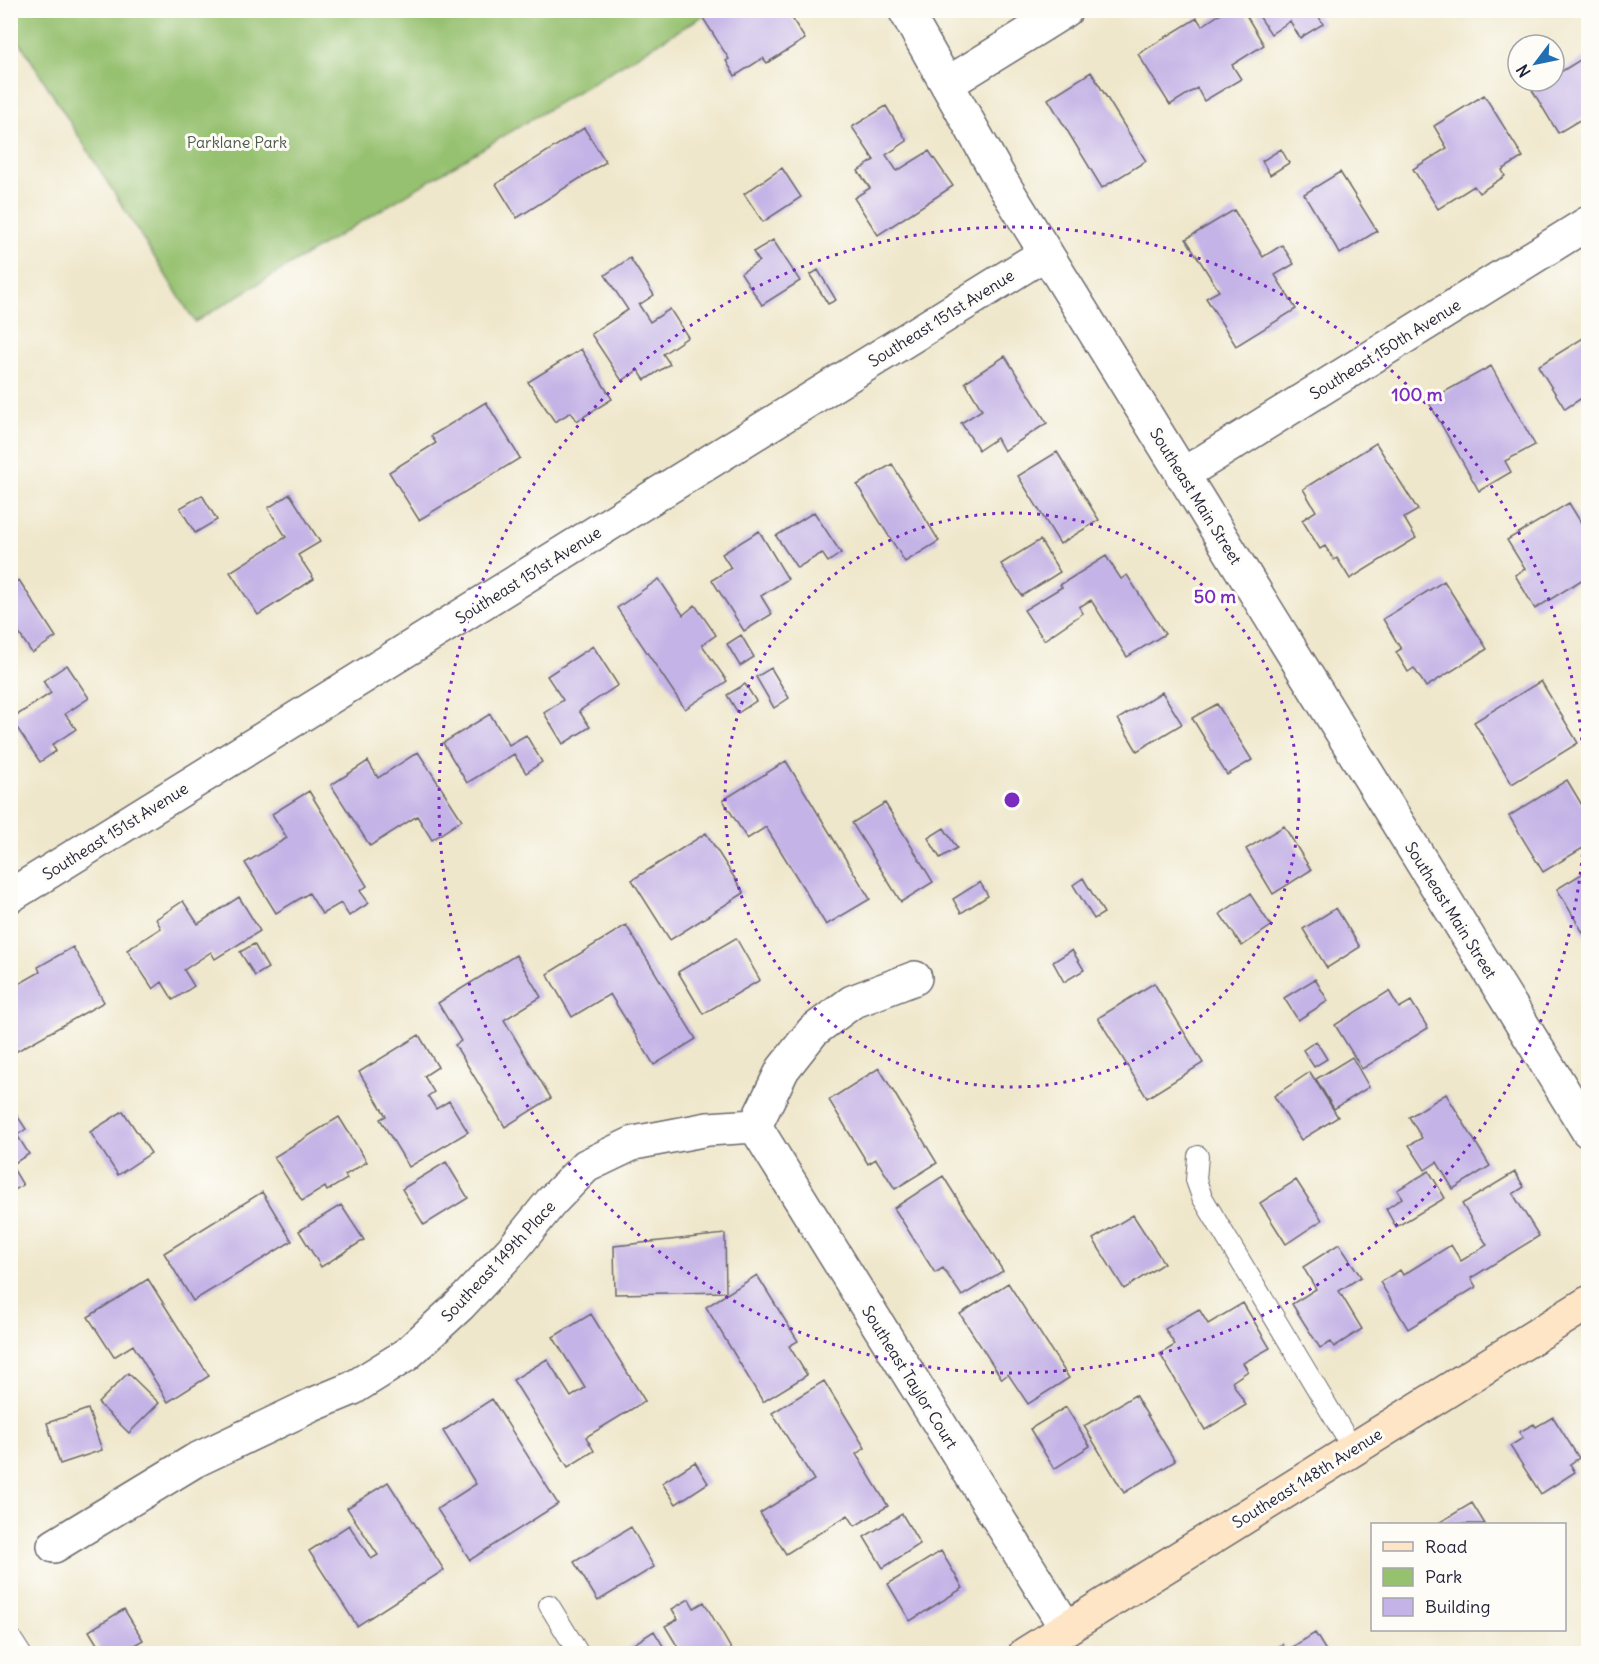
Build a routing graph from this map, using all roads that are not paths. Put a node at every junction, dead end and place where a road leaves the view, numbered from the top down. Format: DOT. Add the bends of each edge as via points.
graph roads {
  1 [pos="905,10"];
  2 [pos="1066,10"];
  3 [pos="947,84"];
  4 [pos="1588,223"];
  5 [pos="1046,253"];
  6 [pos="1182,475"];
  7 [pos="10,896"];
  8 [pos="915,978"];
  9 [pos="755,1126"];
  10 [pos="1588,1131"];
  11 [pos="1198,1156"];
  12 [pos="1588,1303"];
  13 [pos="1353,1449"];
  14 [pos="54,1546"];
  15 [pos="549,1605"];
  16 [pos="1066,1628"];
  17 [pos="10,1637"];
  18 [pos="21,1653"];
  19 [pos="579,1653"];
  20 [pos="1025,1653"];
  1 -- 3 [label="street, Southeast Main Street"];
  2 -- 3 [label="street"];
  3 -- 5 [label="street, Southeast Main Street"];
  4 -- 6 [label="street, Southeast 150th Avenue"];
  5 -- 6 [label="street, Southeast Main Street"];
  5 -- 7 [label="street, Southeast 151st Avenue"];
  6 -- 10 [label="street, Southeast Main Street"];
  8 -- 9 [label="street" via="852,1002 813,1031 783,1069"];
  9 -- 14 [label="street, Southeast 149th Place" via="708,1129 634,1143 586,1166 460,1305 406,1355 353,1388 194,1461"];
  9 -- 16 [label="street, Southeast Taylor Court"];
  11 -- 13 [label="lane" via="1196,1180 1202,1197"];
  12 -- 13 [label="main road, Southeast 148th Avenue"];
  13 -- 16 [label="main road, Southeast 148th Avenue"];
  15 -- 19 [label="lane"];
  16 -- 20 [label="main road, Southeast 148th Avenue"];
  17 -- 18 [label="lane"];
}
